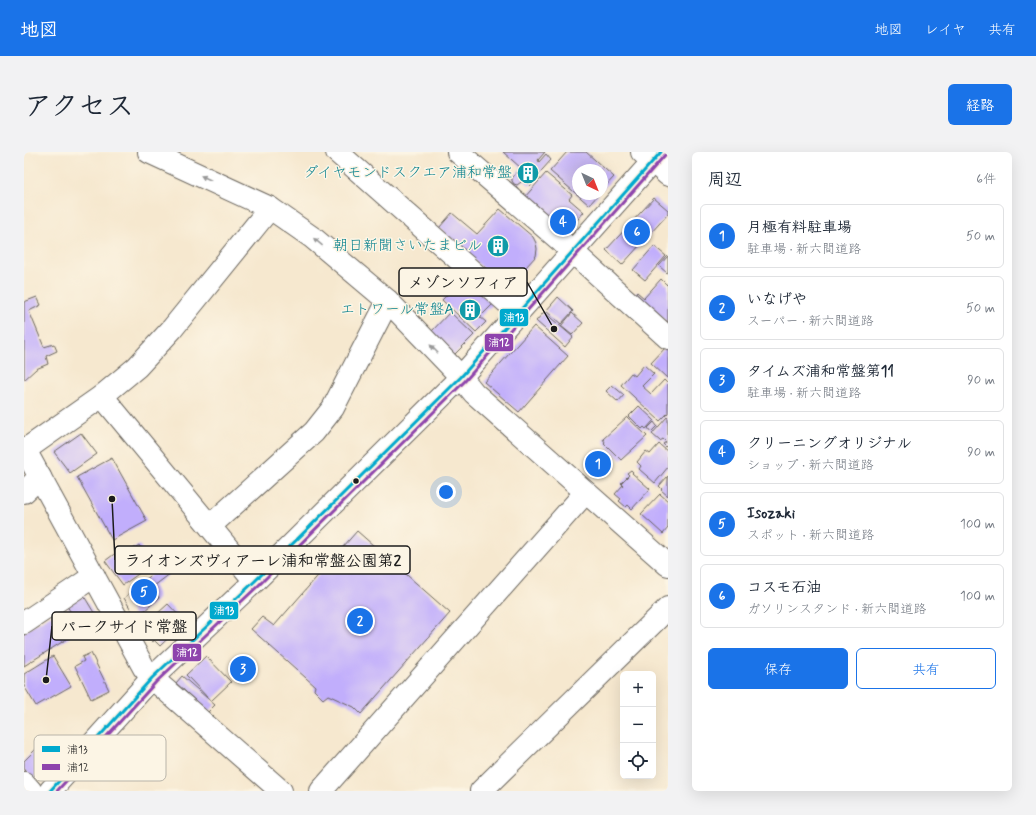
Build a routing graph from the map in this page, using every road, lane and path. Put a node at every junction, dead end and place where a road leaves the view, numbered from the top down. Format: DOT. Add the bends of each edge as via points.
graph roads {
  1 [pos="149,152"];
  2 [pos="337,152"];
  3 [pos="458,152"];
  4 [pos="656,160"];
  5 [pos="270,208"];
  6 [pos="573,252"];
  7 [pos="388,301"];
  8 [pos="519,314"];
  9 [pos="668,338"];
  10 [pos="461,377"];
  11 [pos="102,396"];
  12 [pos="25,449"];
  13 [pos="40,477"];
  14 [pos="24,492"];
  15 [pos="585,493"];
  16 [pos="210,526"];
  17 [pos="668,565"];
  18 [pos="94,576"];
  19 [pos="255,580"];
  20 [pos="668,608"];
  21 [pos="24,623"];
  22 [pos="152,678"];
  23 [pos="101,735"];
  24 [pos="59,781"];
  25 [pos="24,783"];
  26 [pos="31,791"];
  27 [pos="50,791"];
  28 [pos="281,791"];
  29 [pos="321,791"];
  30 [pos="481,791"];
  5 -- 1 [label="street, one-way"];
  2 -- 8 [label="street"];
  3 -- 6 [label="street"];
  4 -- 6 [label="street"];
  7 -- 5 [label="street, one-way" via="313,238"];
  5 -- 11 [label="street" via="167,335 137,367"];
  6 -- 8 [label="street"];
  6 -- 9 [label="street"];
  10 -- 7 [label="street, one-way"];
  7 -- 16 [label="street" via="333,408 314,432"];
  8 -- 10 [label="street"];
  10 -- 15 [label="street" via="474,393"];
  10 -- 19 [label="street"];
  11 -- 12 [label="street"];
  11 -- 16 [label="street"];
  12 -- 13 [label="street"];
  13 -- 14 [label="street"];
  13 -- 18 [label="street"];
  15 -- 17 [label="street"];
  15 -- 29 [label="street"];
  16 -- 19 [label="street"];
  18 -- 21 [label="street"];
  18 -- 22 [label="street" via="144,668"];
  19 -- 22 [label="street"];
  20 -- 30 [label="street"];
  22 -- 23 [label="street"];
  22 -- 28 [label="street"];
  24 -- 27 [label="street"];
  25 -- 26 [label="street"];
}
